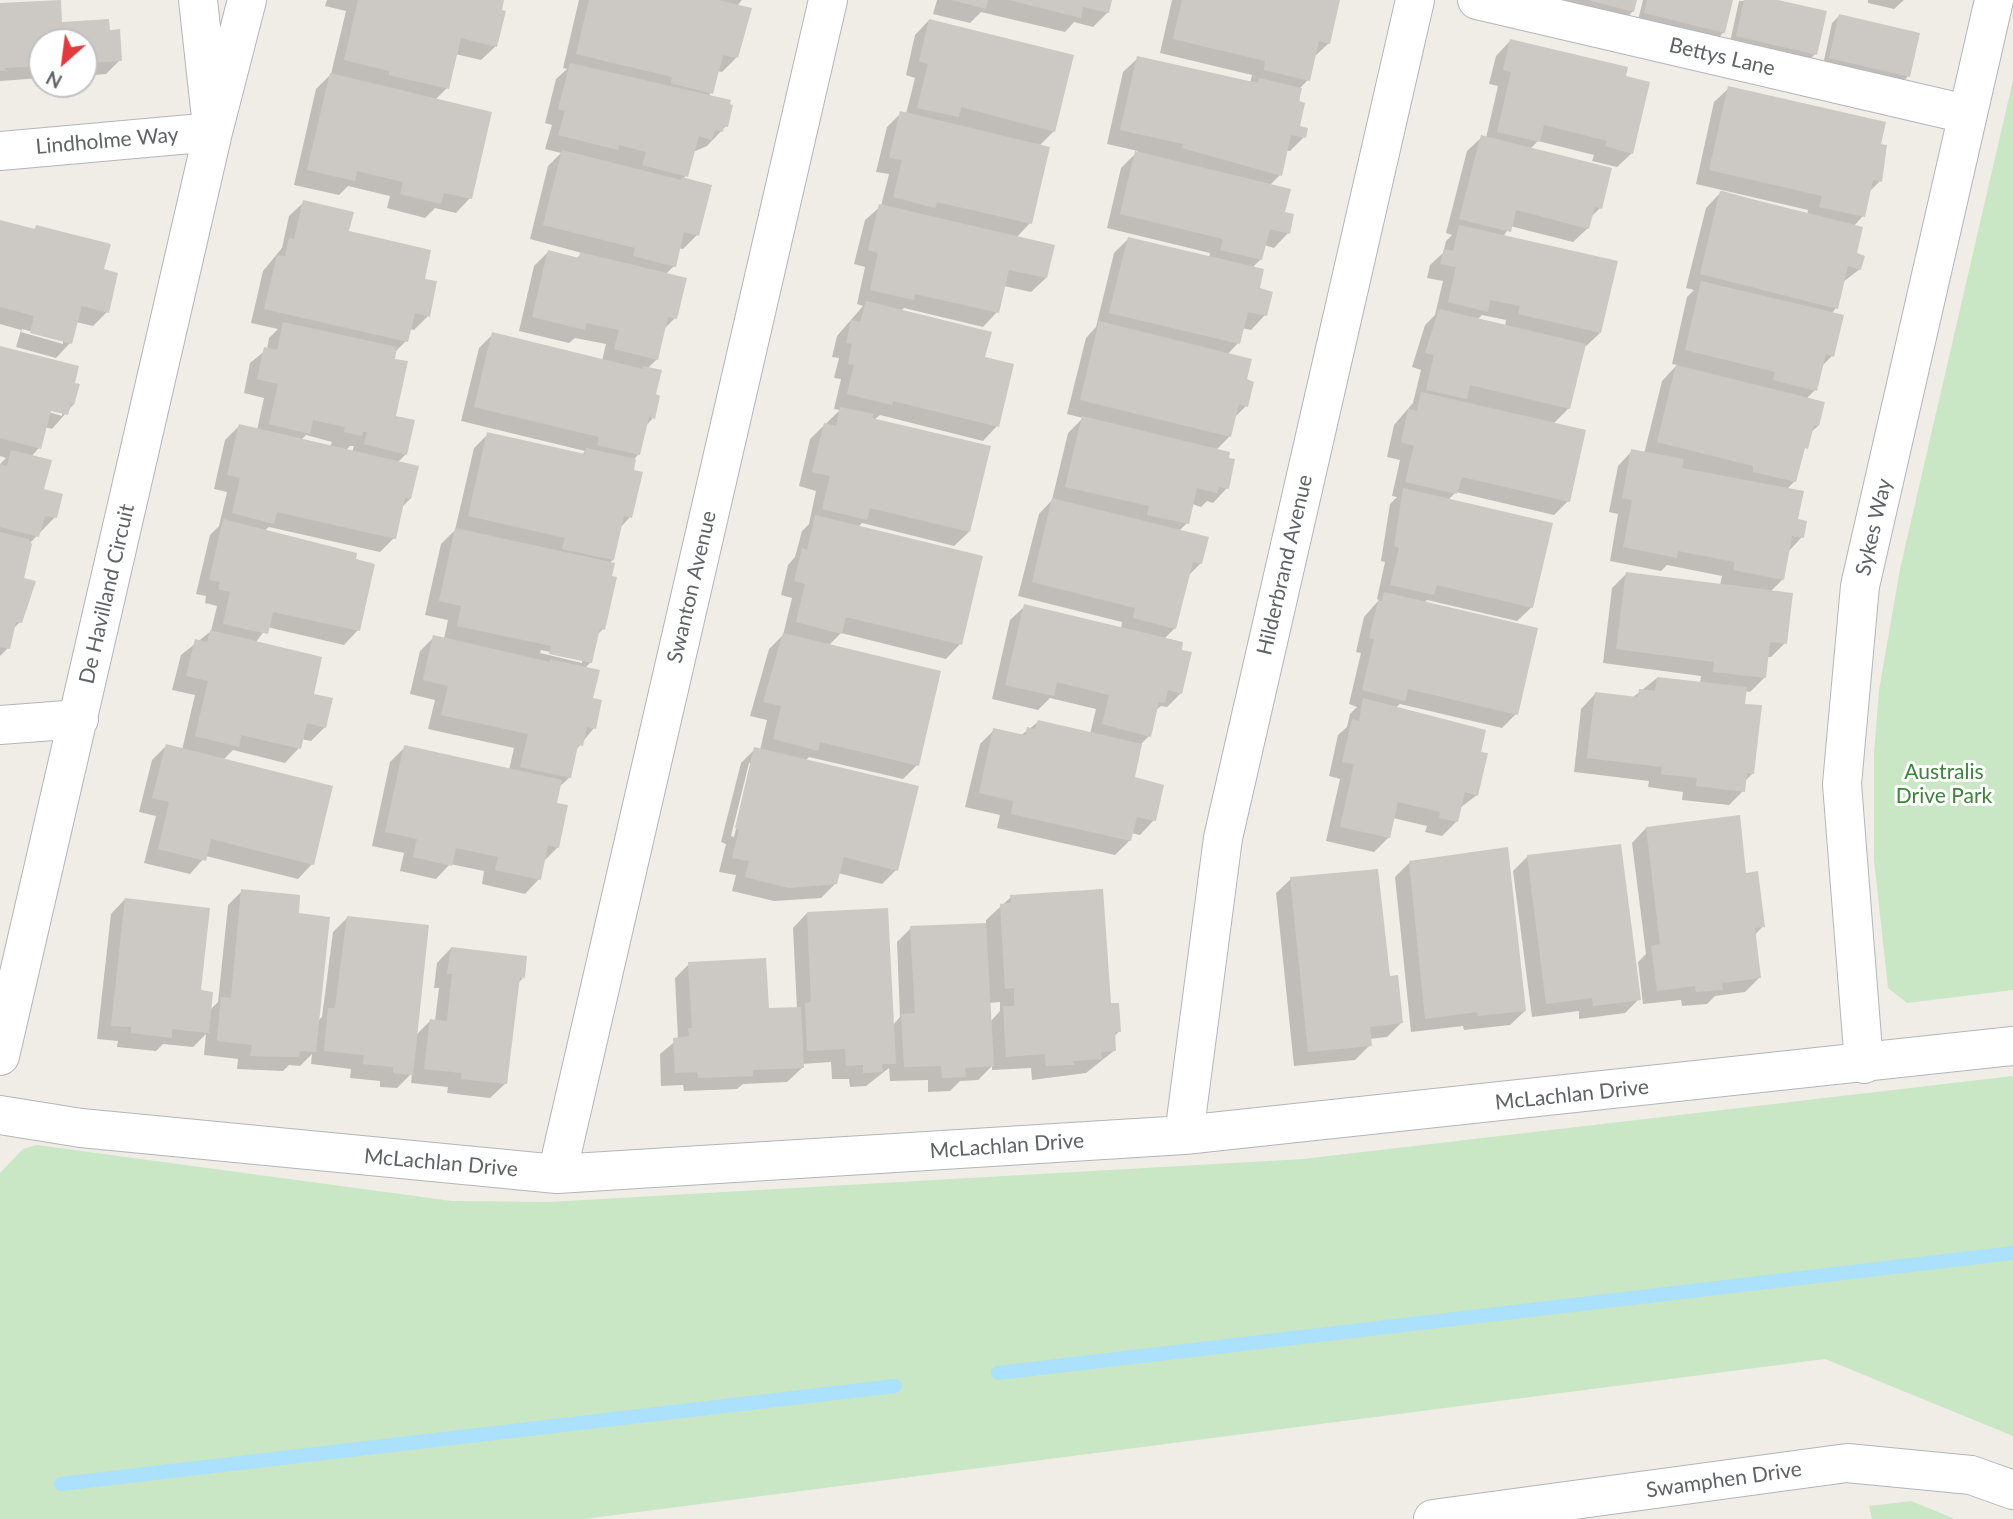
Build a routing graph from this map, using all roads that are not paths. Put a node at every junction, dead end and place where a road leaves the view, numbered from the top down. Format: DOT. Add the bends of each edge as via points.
graph roads {
  1 [pos="198,0"];
  2 [pos="247,0"];
  3 [pos="828,0"];
  4 [pos="1415,0"];
  5 [pos="1478,0"];
  6 [pos="1994,0"];
  7 [pos="1966,114"];
  8 [pos="213,131"];
  9 [pos="0,151"];
  10 [pos="79,719"];
  11 [pos="0,725"];
  12 [pos="2013,1046"];
  13 [pos="0,1056"];
  14 [pos="1864,1064"];
  15 [pos="0,1115"];
  16 [pos="1184,1135"];
  17 [pos="557,1174"];
  18 [pos="2013,1490"];
  19 [pos="1433,1519"];
  1 -- 8 [label="street, De Havilland Circuit"];
  2 -- 8 [label="street, De Havilland Circuit"];
  3 -- 17 [label="street, Swanton Avenue"];
  4 -- 16 [label="street, Hilderbrand Avenue" via="1223,838"];
  5 -- 7 [label="street, Bettys Lane"];
  6 -- 7 [label="street, Sykes Way"];
  7 -- 14 [label="street, Sykes Way" via="1860,586 1842,784"];
  8 -- 9 [label="street, Lindholme Way"];
  8 -- 10 [label="street, De Havilland Circuit"];
  10 -- 11 [label="street"];
  10 -- 13 [label="street, De Havilland Circuit"];
  12 -- 14 [label="street, McLachlan Drive"];
  14 -- 16 [label="street, McLachlan Drive"];
  15 -- 17 [label="street, McLachlan Drive" via="81,1128"];
  16 -- 17 [label="street, McLachlan Drive"];
  18 -- 19 [label="street, Swamphen Drive" via="1970,1475 1847,1463"];
}
